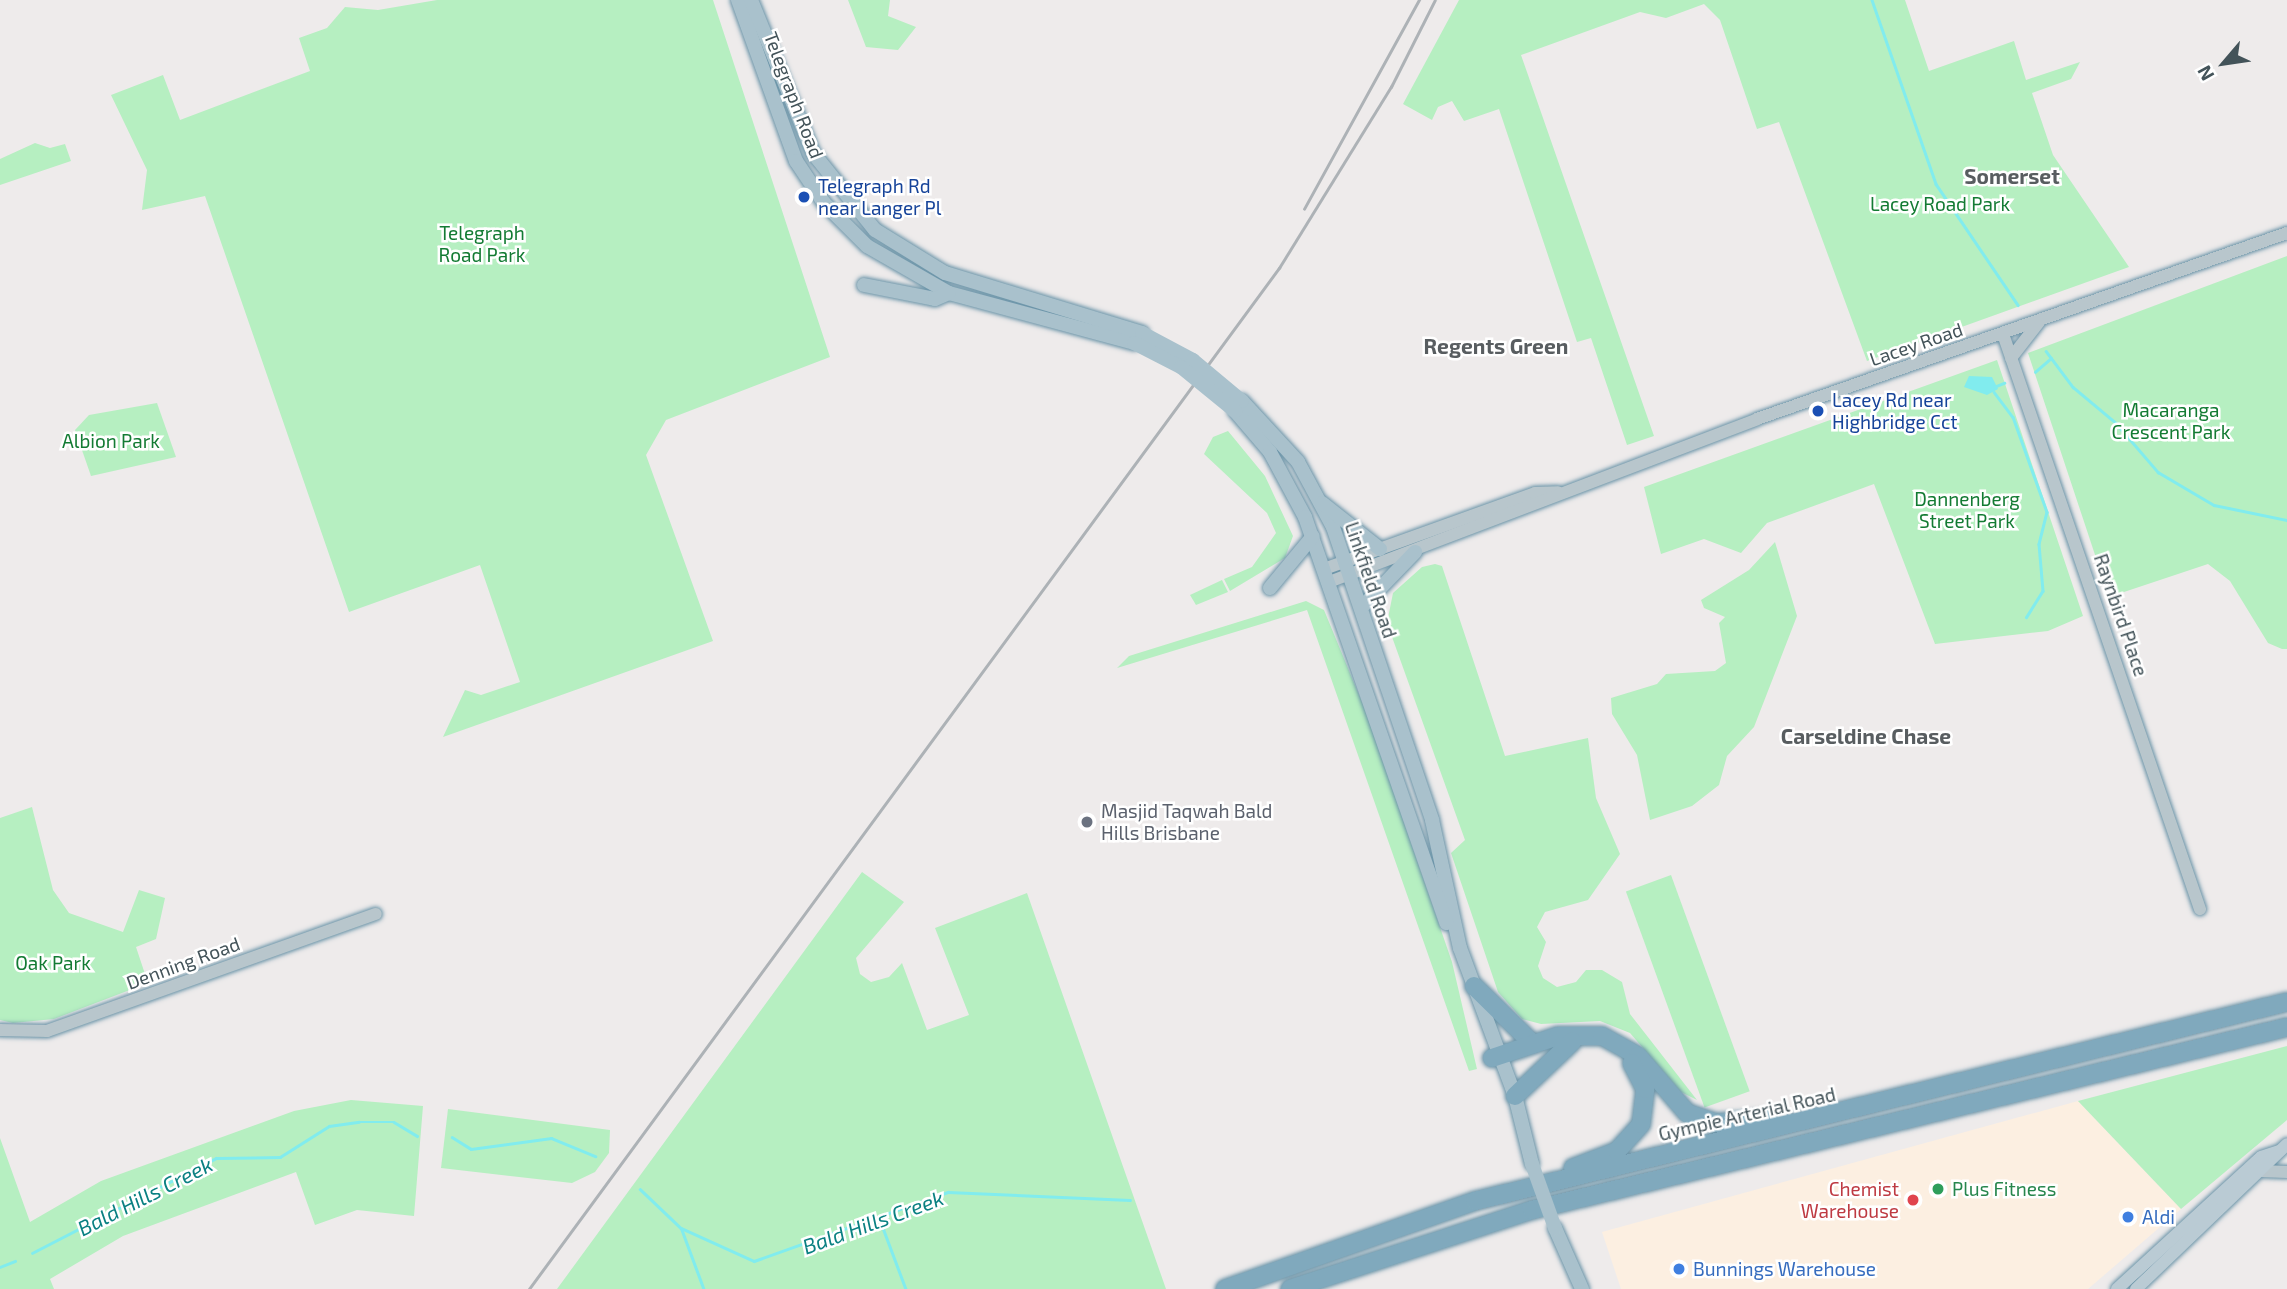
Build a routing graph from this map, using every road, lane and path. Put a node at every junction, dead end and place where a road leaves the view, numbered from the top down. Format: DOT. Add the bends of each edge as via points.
graph roads {
  1 [pos="738,0"];
  2 [pos="751,0"];
  3 [pos="2287,233"];
  4 [pos="893,245"];
  5 [pos="883,259"];
  6 [pos="864,285"];
  7 [pos="949,293"];
  8 [pos="2039,322"];
  9 [pos="2003,334"];
  10 [pos="1138,338"];
  11 [pos="2011,358"];
  12 [pos="1239,406"];
  13 [pos="1558,492"];
  14 [pos="1322,503"];
  15 [pos="1313,536"];
  16 [pos="1380,549"];
  17 [pos="1415,552"];
  18 [pos="1347,568"];
  19 [pos="1326,575"];
  20 [pos="1270,588"];
  21 [pos="1361,608"];
  22 [pos="2200,909"];
  23 [pos="376,914"];
  24 [pos="1474,986"];
  25 [pos="2287,1002"];
  26 [pos="2287,1027"];
  27 [pos="0,1030"];
  28 [pos="1572,1042"];
  29 [pos="1533,1044"];
  30 [pos="1498,1061"];
  31 [pos="1515,1096"];
  32 [pos="1831,1115"];
  33 [pos="2285,1150"];
  34 [pos="1532,1164"];
  35 [pos="2261,1171"];
  36 [pos="2287,1172"];
  37 [pos="1560,1180"];
  38 [pos="1555,1228"];
  39 [pos="1224,1289"];
  40 [pos="1290,1289"];
  41 [pos="1573,1289"];
  42 [pos="1582,1289"];
  43 [pos="2117,1289"];
  44 [pos="2136,1289"];
  1 -- 5 [label="main road, Telegraph Road" via="796,160 835,216"];
  2 -- 4 [label="main road, Telegraph Road" via="821,167 851,207"];
  3 -- 8 [label="street, Lacey Road"];
  4 -- 10 [label="main road, Linkfield Road" via="952,275"];
  5 -- 7 [label="main road, Linkfield Road"];
  6 -- 7 [label="main road" via="935,299"];
  7 -- 10 [label="main road, Linkfield Road"];
  8 -- 9 [label="street, Lacey Road"];
  8 -- 11 [label="street"];
  9 -- 11 [label="street, Raynbird Place"];
  9 -- 13 [label="street, Lacey Road"];
  10 -- 12 [label="main road, Linkfield Road, bridge"];
  11 -- 22 [label="street, Raynbird Place"];
  12 -- 14 [label="main road, Linkfield Road" via="1291,453"];
  12 -- 15 [label="main road, Linkfield Road" via="1280,467"];
  13 -- 16 [label="street, Lacey Road" via="1535,493"];
  13 -- 17 [label="street, Lacey Road" via="1540,506"];
  14 -- 16 [label="main road"];
  14 -- 18 [label="main road, Linkfield Road"];
  15 -- 19 [label="main road, Linkfield Road"];
  15 -- 20 [label="main road"];
  16 -- 18 [label="street, Lacey Road"];
  17 -- 18 [label="street, Lacey Road"];
  17 -- 21 [label="main road"];
  18 -- 19 [label="street, Lacey Road"];
  18 -- 21 [label="main road, Linkfield Road"];
  19 -- 30 [label="main road, Linkfield Road"];
  21 -- 24 [label="main road, Linkfield Road" via="1436,832 1455,932"];
  23 -- 27 [label="street, Denning Road" via="47,1031"];
  24 -- 29 [label="highway"];
  24 -- 30 [label="main road, Linkfield Road"];
  25 -- 32 [label="highway, Gympie Arterial Road"];
  26 -- 40 [label="highway" via="1532,1210"];
  28 -- 30 [label="highway"];
  28 -- 31 [label="highway"];
  28 -- 37 [label="highway" via="1600,1045 1629,1059 1646,1102 1629,1141 1577,1164"];
  29 -- 30 [label="highway"];
  29 -- 32 [label="highway" via="1573,1034 1616,1041 1639,1056 1675,1104 1708,1121 1744,1123 1808,1111"];
  30 -- 31 [label="main road, Linkfield Road"];
  30 -- 34 [label="main road, Linkfield Road"];
  31 -- 34 [label="main road, Linkfield Road"];
  32 -- 37 [label="highway, Gympie Arterial Road"];
  33 -- 35 [label="main road"];
  33 -- 43 [label="main road" via="2261,1157"];
  34 -- 38 [label="main road, Linkfield Road, bridge"];
  35 -- 36 [label="street"];
  35 -- 44 [label="main road"];
  37 -- 39 [label="highway, Gympie Arterial Road" via="1395,1227"];
  38 -- 41 [label="main road, Linkfield Road"];
  38 -- 42 [label="main road, Linkfield Road"];
}
